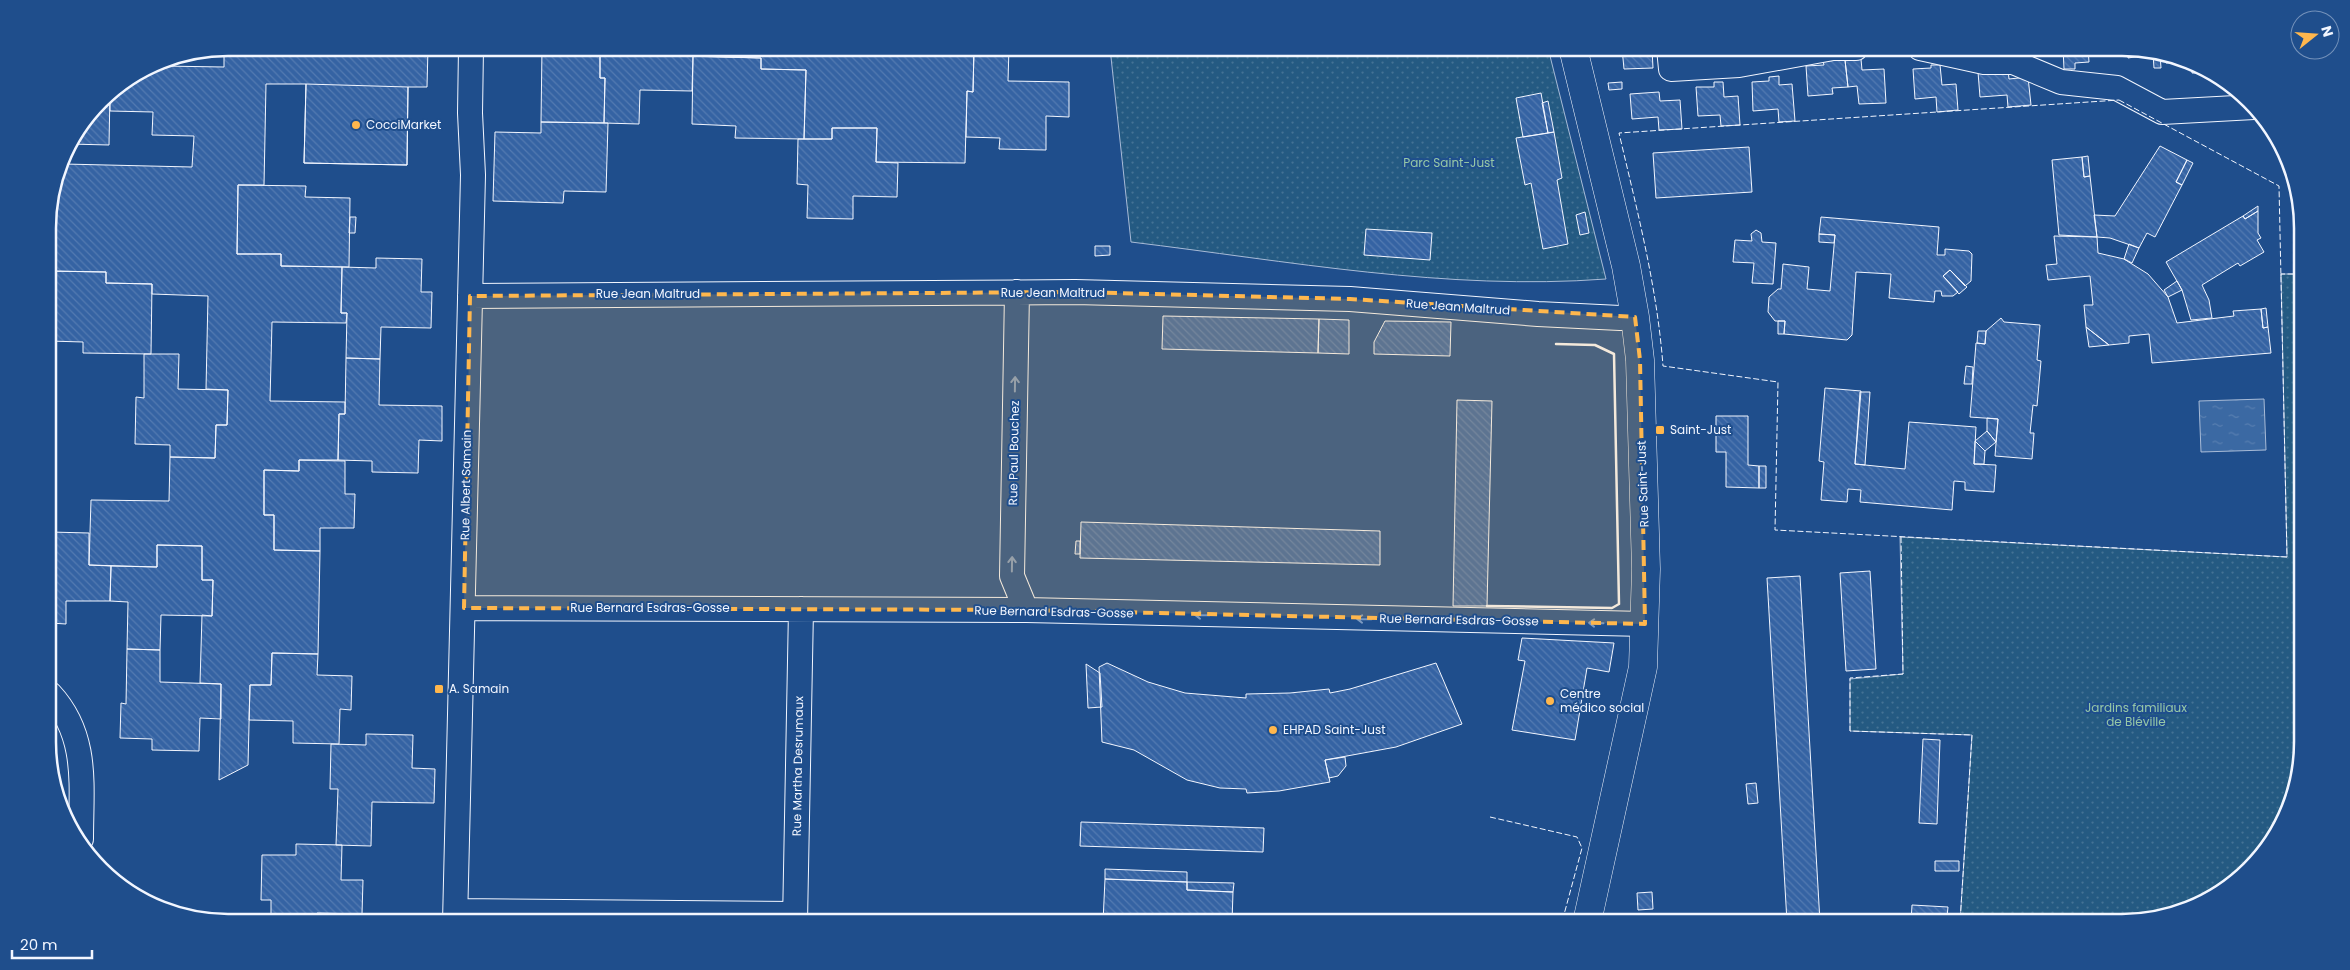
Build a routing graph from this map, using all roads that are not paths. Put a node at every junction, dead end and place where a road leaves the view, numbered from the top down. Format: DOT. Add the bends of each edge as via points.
graph roads {
  1 [pos="1575,56"];
  2 [pos="1670,56"];
  3 [pos="1790,56"];
  4 [pos="1957,56"];
  5 [pos="471,57"];
  6 [pos="2245,107"];
  7 [pos="1017,292"];
  8 [pos="470,296"];
  9 [pos="1635,317"];
  10 [pos="464,608"];
  11 [pos="801,609"];
  12 [pos="1026,610"];
  13 [pos="1645,624"];
  14 [pos="56,700"];
  15 [pos="81,831"];
  16 [pos="1589,913"];
  17 [pos="456,914"];
  18 [pos="795,914"];
  1 -- 9 [label="street, Rue Saint-Just" via="1626,266"];
  2 -- 3 [label="street" via="1671,69 1739,66"];
  4 -- 6 [label="street" via="1984,62 2014,62 2061,82 2117,88 2162,112"];
  5 -- 8 [label="street, Rue Albert Samain" via="473,175"];
  7 -- 8 [label="street, Rue Jean Maltrud"];
  7 -- 9 [label="street, Rue Jean Maltrud" via="1350,299 1538,314"];
  12 -- 7 [label="street, Rue Paul Bouchez, one-way" via="1012,576"];
  8 -- 10 [label="street, Rue Albert Samain"];
  9 -- 13 [label="street, Rue Saint-Just" via="1640,360"];
  10 -- 11 [label="street, Rue Bernard Esdras-Gosse"];
  10 -- 17 [label="street, Rue Albert Samain"];
  11 -- 12 [label="street, Rue Bernard Esdras-Gosse"];
  11 -- 18 [label="street, Rue Martha Desrumaux"];
  13 -- 12 [label="street, Rue Bernard Esdras-Gosse, one-way"];
  13 -- 16 [label="street, Rue Saint-Just" via="1643,667"];
  14 -- 15 [label="street" via="70,722 80,753"];
}
